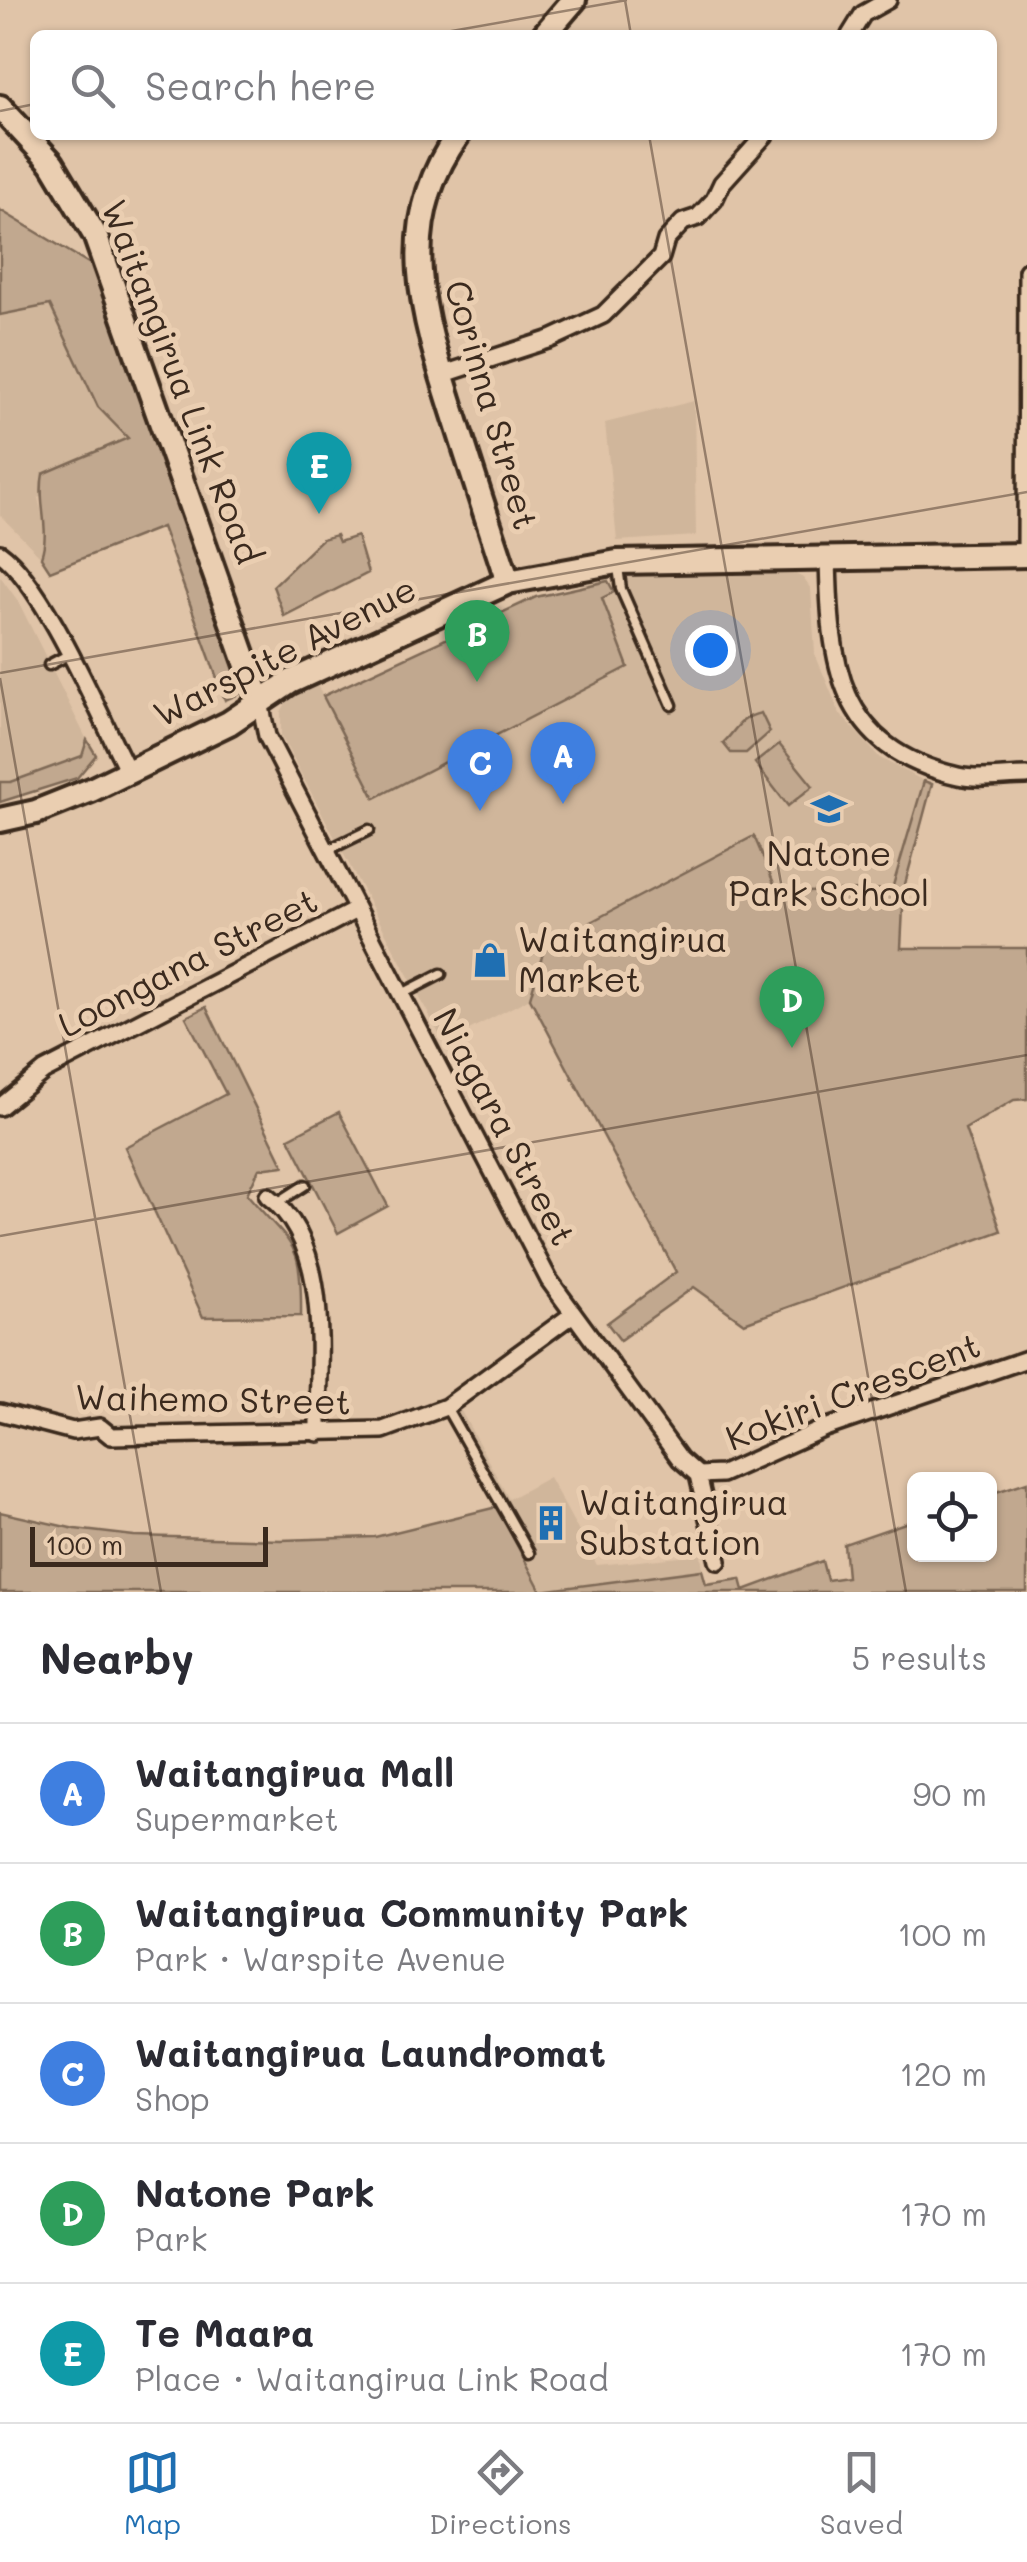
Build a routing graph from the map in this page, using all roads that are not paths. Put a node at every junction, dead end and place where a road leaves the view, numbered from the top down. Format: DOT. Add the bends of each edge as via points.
graph roads {
  1 [pos="574,0"];
  2 [pos="888,0"];
  3 [pos="548,30"];
  4 [pos="853,30"];
  5 [pos="0,107"];
  6 [pos="30,139"];
  7 [pos="31,140"];
  8 [pos="455,140"];
  9 [pos="760,140"];
  10 [pos="1027,271"];
  11 [pos="441,375"];
  12 [pos="0,554"];
  13 [pos="1026,555"];
  14 [pos="828,556"];
  15 [pos="617,562"];
  16 [pos="508,582"];
  17 [pos="68,656"];
  18 [pos="49,665"];
  19 [pos="260,702"];
  20 [pos="672,705"];
  21 [pos="128,771"];
  22 [pos="1027,776"];
  23 [pos="0,820"];
  24 [pos="369,830"];
  25 [pos="326,851"];
  26 [pos="356,910"];
  27 [pos="440,974"];
  28 [pos="400,995"];
  29 [pos="0,1107"];
  30 [pos="306,1185"];
  31 [pos="273,1200"];
  32 [pos="572,1314"];
  33 [pos="1027,1359"];
  34 [pos="446,1407"];
  35 [pos="0,1412"];
  36 [pos="318,1434"];
  37 [pos="698,1474"];
  38 [pos="529,1553"];
  39 [pos="718,1561"];
  1 -- 3 [label="main road"];
  2 -- 4 [label="street" via="863,14"];
  5 -- 6 [label="main road, Waitangirua Link Road"];
  7 -- 19 [label="main road, Waitangirua Link Road" via="52,163 94,235"];
  8 -- 11 [label="main road, Corinna Street" via="424,203 417,253 421,307"];
  9 -- 11 [label="street" via="714,200 683,222 660,257 602,316"];
  10 -- 13 [label="street"];
  11 -- 16 [label="main road, Corinna Street"];
  12 -- 17 [label="street" via="32,586"];
  13 -- 14 [label="main road, Warspite Avenue"];
  14 -- 15 [label="main road, Warspite Avenue"];
  14 -- 22 [label="street" via="830,642 838,675 876,735 911,760 961,777"];
  15 -- 16 [label="main road, Warspite Avenue"];
  15 -- 20 [label="lane" via="621,589"];
  16 -- 19 [label="main road, Warspite Avenue"];
  17 -- 18 [label="lane"];
  17 -- 21 [label="street"];
  19 -- 21 [label="main road, Warspite Avenue"];
  19 -- 25 [label="street, Niagara Street" via="267,736"];
  21 -- 23 [label="main road, Warspite Avenue" via="61,803"];
  24 -- 25 [label="lane"];
  25 -- 26 [label="street, Niagara Street"];
  26 -- 28 [label="street, Niagara Street"];
  26 -- 29 [label="street, Loongana Street" via="44,1072"];
  27 -- 28 [label="lane"];
  28 -- 32 [label="street, Niagara Street"];
  30 -- 31 [label="lane"];
  31 -- 36 [label="street" via="294,1226 316,1290"];
  32 -- 34 [label="street, Waihemo Street"];
  32 -- 37 [label="street, Niagara Street"];
  33 -- 37 [label="street, Kokiri Crescent" via="826,1428 722,1474"];
  34 -- 36 [label="street, Waihemo Street" via="383,1430"];
  34 -- 38 [label="lane"];
  35 -- 36 [label="street, Waihemo Street" via="73,1431 100,1428 112,1436"];
  37 -- 39 [label="street"];
}
